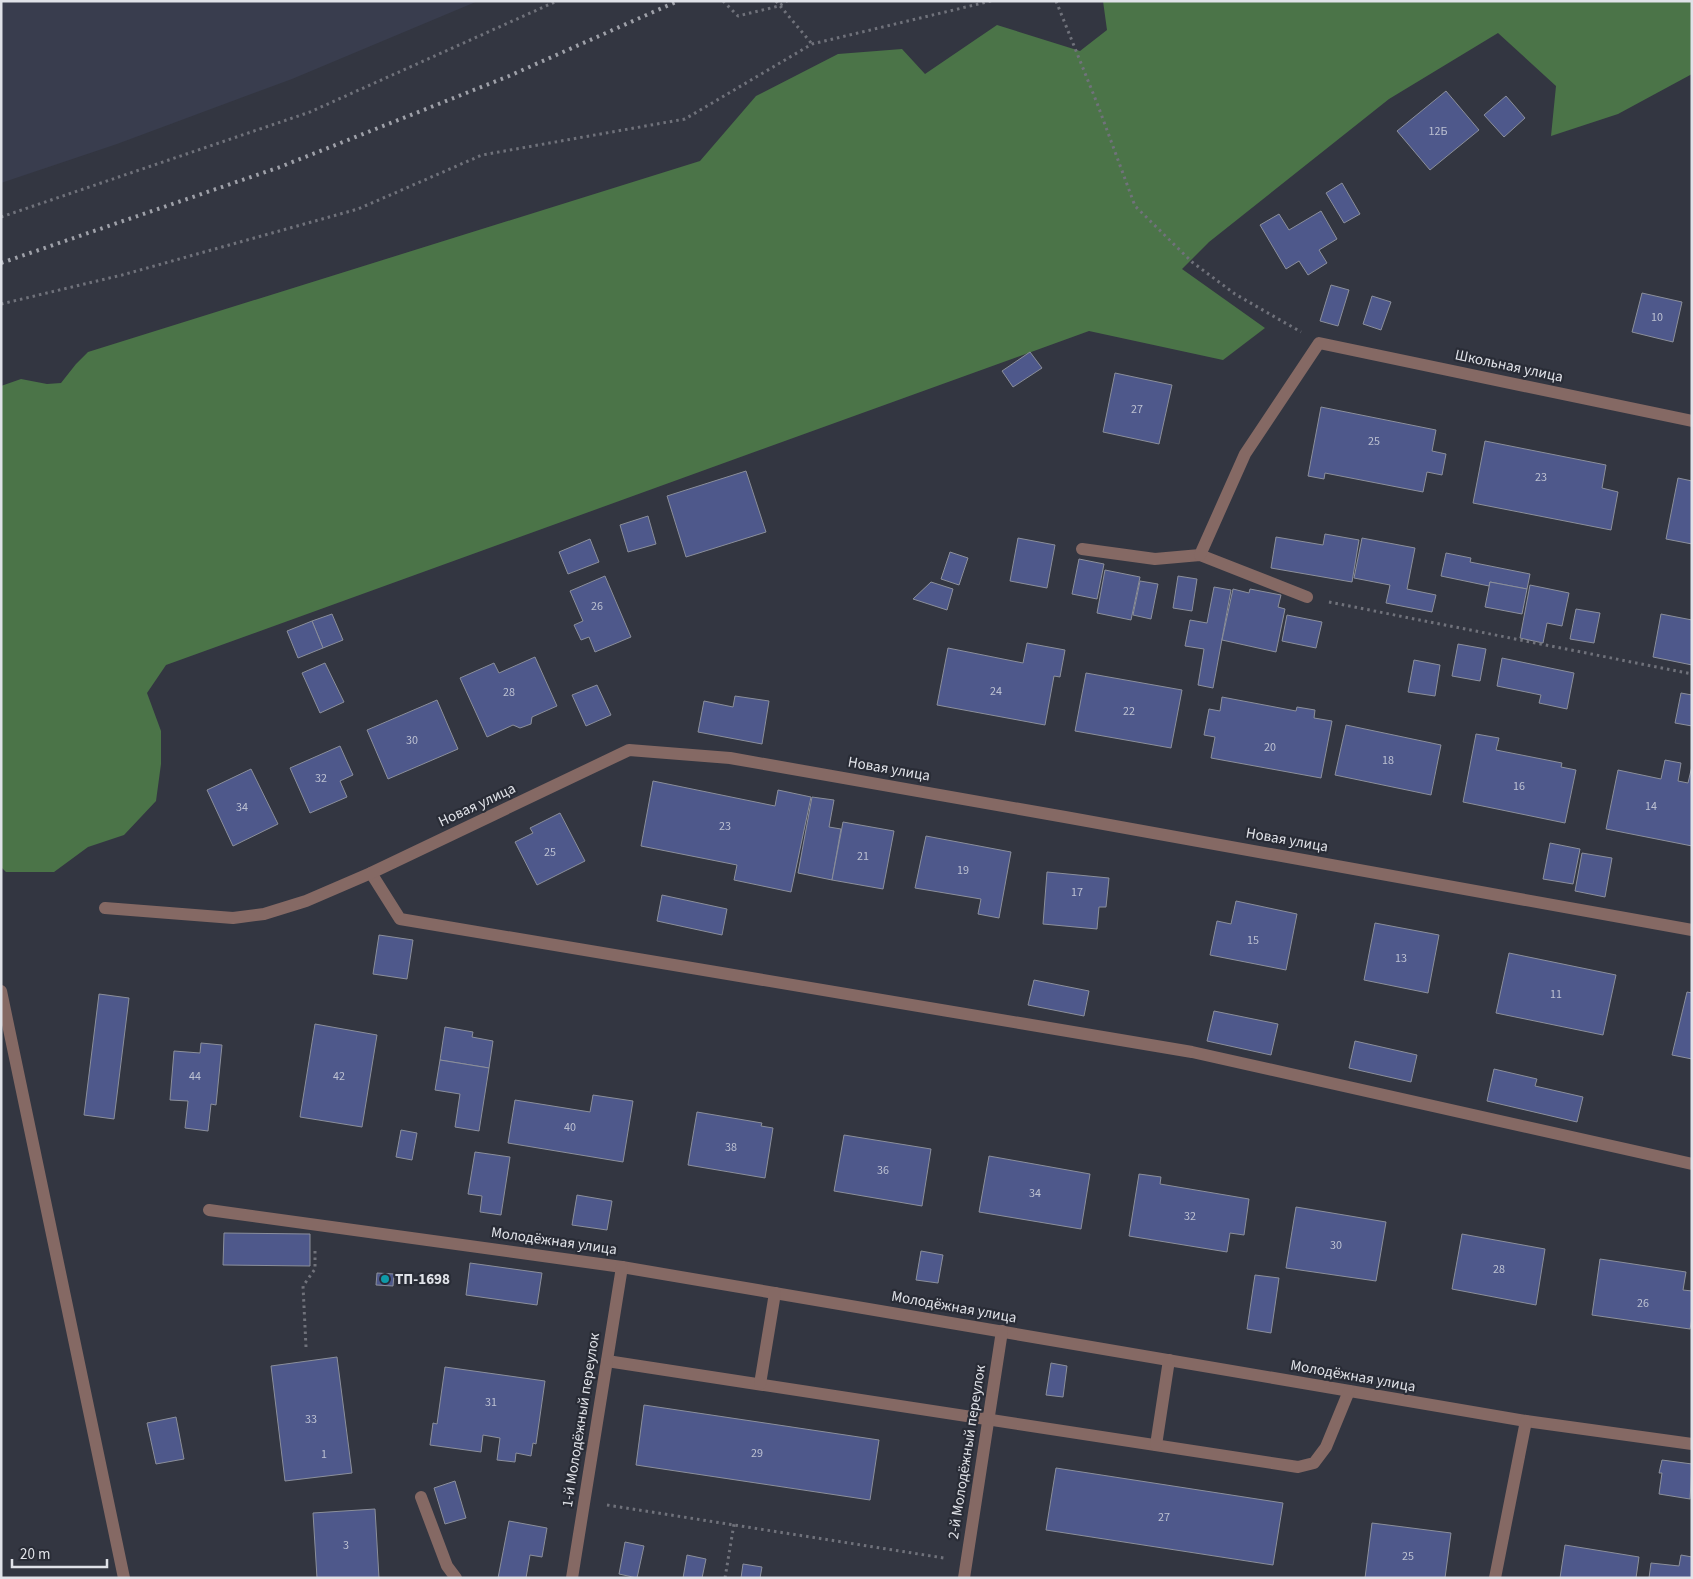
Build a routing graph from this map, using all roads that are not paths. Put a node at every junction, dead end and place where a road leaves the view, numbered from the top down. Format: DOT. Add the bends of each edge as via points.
graph roads {
  1 [pos="1692,421"];
  2 [pos="1082,550"];
  3 [pos="1200,555"];
  4 [pos="1307,597"];
  5 [pos="371,873"];
  6 [pos="106,908"];
  7 [pos="1692,930"];
  8 [pos="1,991"];
  9 [pos="1692,1164"];
  10 [pos="209,1210"];
  11 [pos="622,1267"];
  12 [pos="775,1293"];
  13 [pos="1002,1332"];
  14 [pos="1169,1360"];
  15 [pos="607,1361"];
  16 [pos="760,1384"];
  17 [pos="1349,1391"];
  18 [pos="989,1420"];
  19 [pos="1526,1421"];
  20 [pos="1692,1444"];
  21 [pos="1156,1445"];
  22 [pos="421,1497"];
  23 [pos="124,1578"];
  24 [pos="456,1578"];
  25 [pos="572,1578"];
  26 [pos="964,1578"];
  27 [pos="1495,1578"];
  1 -- 3 [label="street, Школьная улица" via="1319,343 1245,454"];
  2 -- 3 [label="street" via="1155,559"];
  3 -- 4 [label="street"];
  5 -- 6 [label="street, Новая улица" via="306,901 264,914 233,918"];
  5 -- 7 [label="street, Новая улица" via="629,750 730,758"];
  5 -- 9 [label="street" via="400,919 1192,1052"];
  8 -- 23 [label="street"];
  10 -- 11 [label="street, Молодёжная улица"];
  11 -- 12 [label="street, Молодёжная улица"];
  11 -- 15 [label="street, 1-й Молодёжный переулок"];
  12 -- 13 [label="street, Молодёжная улица"];
  12 -- 16 [label="street"];
  13 -- 14 [label="street, Молодёжная улица"];
  13 -- 18 [label="street, 2-й Молодёжный переулок"];
  14 -- 17 [label="street, Молодёжная улица"];
  14 -- 21 [label="street"];
  15 -- 16 [label="street"];
  15 -- 25 [label="street, 1-й Молодёжный переулок"];
  16 -- 18 [label="street"];
  17 -- 19 [label="street, Молодёжная улица"];
  17 -- 21 [label="street" via="1326,1447 1314,1463 1298,1467"];
  18 -- 21 [label="street"];
  18 -- 26 [label="street, 2-й Молодёжный переулок"];
  19 -- 20 [label="street, Молодёжная улица"];
  19 -- 27 [label="street"];
  22 -- 24 [label="street" via="447,1566"];
}
